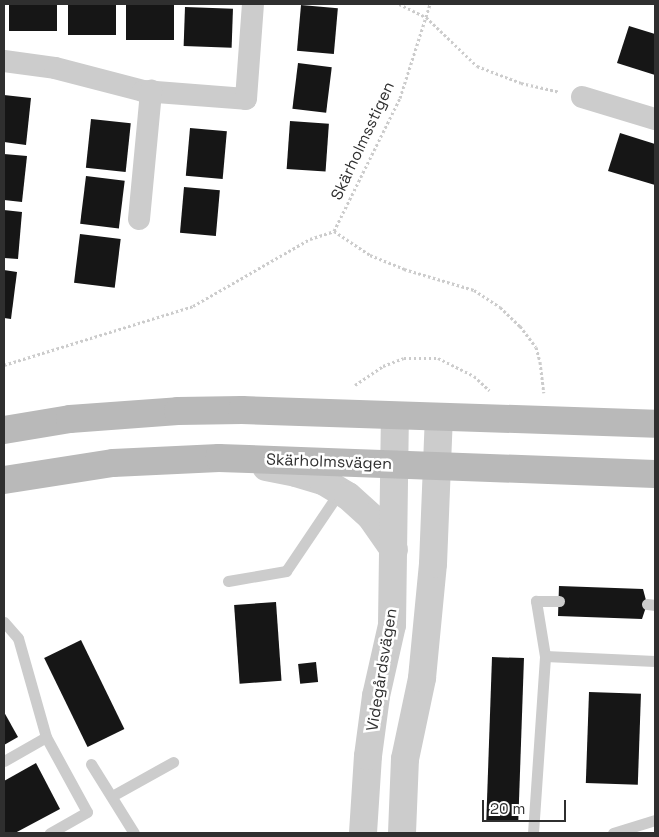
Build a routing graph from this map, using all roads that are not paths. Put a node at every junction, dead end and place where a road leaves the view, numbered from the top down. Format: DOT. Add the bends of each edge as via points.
graph roads {
  1 [pos="253,4"];
  2 [pos="4,61"];
  3 [pos="151,91"];
  4 [pos="582,97"];
  5 [pos="655,119"];
  6 [pos="140,219"];
  7 [pos="395,416"];
  8 [pos="439,416"];
  9 [pos="655,424"];
  10 [pos="4,430"];
  11 [pos="220,458"];
  12 [pos="393,465"];
  13 [pos="437,467"];
  14 [pos="655,474"];
  15 [pos="4,480"];
  16 [pos="340,491"];
  17 [pos="394,550"];
  18 [pos="228,581"];
  19 [pos="559,602"];
  20 [pos="4,622"];
  21 [pos="545,656"];
  22 [pos="655,662"];
  23 [pos="46,736"];
  24 [pos="4,760"];
  25 [pos="173,762"];
  26 [pos="91,764"];
  27 [pos="112,796"];
  28 [pos="655,820"];
  29 [pos="50,833"];
  30 [pos="134,833"];
  31 [pos="363,833"];
  32 [pos="402,833"];
  33 [pos="533,833"];
  34 [pos="613,833"];
  1 -- 3 [label="street" via="246,99"];
  2 -- 3 [label="street" via="55,68"];
  3 -- 6 [label="street"];
  4 -- 5 [label="street"];
  7 -- 8 [label="main road"];
  7 -- 10 [label="main road" via="178,410 70,419"];
  7 -- 12 [label="street, Videgårdsvägen"];
  8 -- 9 [label="main road"];
  8 -- 13 [label="street"];
  11 -- 12 [label="main road, Skärholmsvägen"];
  11 -- 15 [label="main road, Skärholmsvägen" via="113,463"];
  11 -- 16 [label="street" via="296,472"];
  12 -- 13 [label="main road, Skärholmsvägen"];
  12 -- 17 [label="street, Videgårdsvägen"];
  13 -- 14 [label="main road, Skärholmsvägen"];
  13 -- 32 [label="street" via="422,678 405,759"];
  16 -- 17 [label="street" via="371,517"];
  16 -- 18 [label="lane" via="286,570"];
  17 -- 31 [label="street, Videgårdsvägen" via="392,626 376,696"];
  19 -- 21 [label="lane" via="536,601"];
  20 -- 23 [label="lane" via="18,638"];
  21 -- 22 [label="lane"];
  21 -- 33 [label="lane"];
  23 -- 24 [label="lane"];
  23 -- 29 [label="lane" via="87,812"];
  25 -- 27 [label="lane"];
  26 -- 27 [label="lane"];
  27 -- 30 [label="lane"];
  28 -- 34 [label="lane"];
}
